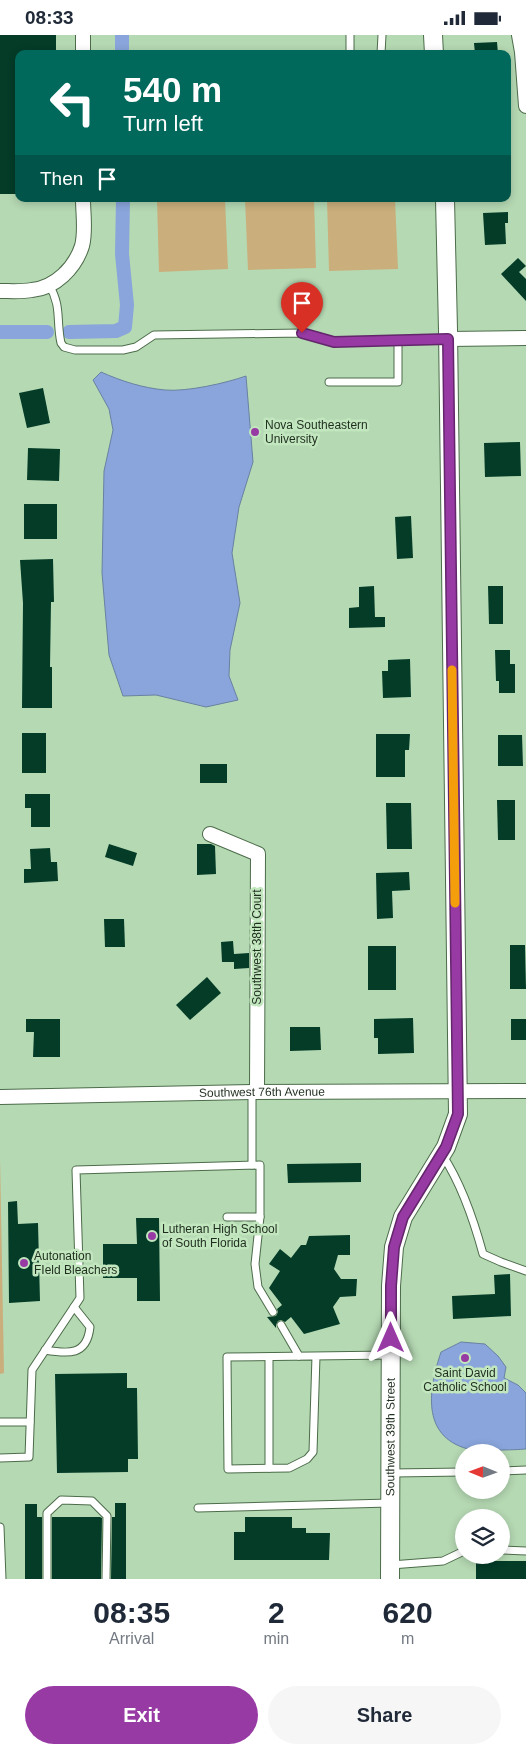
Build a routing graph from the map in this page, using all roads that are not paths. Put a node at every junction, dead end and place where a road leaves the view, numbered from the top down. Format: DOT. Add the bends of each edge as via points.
graph roads {
  1 [pos="83,35"];
  2 [pos="350,35"];
  3 [pos="382,35"];
  4 [pos="433,35"];
  5 [pos="519,35"];
  6 [pos="83,50"];
  7 [pos="350,50"];
  8 [pos="381,50"];
  9 [pos="434,50"];
  10 [pos="526,106"];
  11 [pos="83,202"];
  12 [pos="445,202"];
  13 [pos="48,285"];
  14 [pos="0,291"];
  15 [pos="526,338"];
  16 [pos="448,339"];
  17 [pos="398,341"];
  18 [pos="329,382"];
  19 [pos="210,834"];
  20 [pos="526,1091"];
  21 [pos="254,1092"];
  22 [pos="458,1093"];
  23 [pos="0,1097"];
  24 [pos="441,1154"];
  25 [pos="252,1165"];
  26 [pos="227,1217"];
  27 [pos="260,1217"];
  28 [pos="526,1271"];
  29 [pos="74,1307"];
  30 [pos="273,1312"];
  31 [pos="281,1325"];
  32 [pos="45,1350"];
  33 [pos="390,1355"];
  34 [pos="298,1356"];
  35 [pos="316,1356"];
  36 [pos="270,1357"];
  37 [pos="0,1422"];
  38 [pos="30,1422"];
  39 [pos="0,1458"];
  40 [pos="269,1468"];
  41 [pos="526,1470"];
  42 [pos="455,1471"];
  43 [pos="510,1471"];
  44 [pos="390,1473"];
  45 [pos="390,1503"];
  46 [pos="198,1508"];
  47 [pos="0,1527"];
  48 [pos="510,1550"];
  49 [pos="526,1551"];
  50 [pos="455,1555"];
  51 [pos="390,1572"];
  52 [pos="2,1579"];
  53 [pos="46,1579"];
  54 [pos="106,1579"];
  1 -- 6 [label="street"];
  2 -- 7 [label="lane"];
  3 -- 8 [label="lane"];
  4 -- 9 [label="street"];
  5 -- 10 [label="street"];
  11 -- 13 [label="street" via="82,246 68,271"];
  12 -- 16 [label="street, Southwest 39th Street"];
  13 -- 14 [label="street" via="31,291"];
  13 -- 17 [label="lane" via="58,306 61,343 68,349 123,350 136,347 154,335 302,333 334,342"];
  15 -- 16 [label="street"];
  16 -- 17 [label="lane"];
  16 -- 22 [label="street, Southwest 39th Street"];
  17 -- 18 [label="lane" via="398,382"];
  19 -- 21 [label="street, Southwest 38th Court" via="258,854"];
  20 -- 22 [label="street, Southwest 76th Avenue"];
  21 -- 22 [label="street, Southwest 76th Avenue"];
  21 -- 23 [label="street, Southwest 76th Avenue"];
  21 -- 25 [label="lane"];
  22 -- 24 [label="street, Southwest 39th Street" via="458,1114"];
  24 -- 28 [label="lane" via="451,1169 484,1254"];
  24 -- 33 [label="street, Southwest 39th Street" via="403,1217 394,1247"];
  25 -- 27 [label="lane" via="260,1165"];
  25 -- 29 [label="lane" via="76,1169 80,1298"];
  26 -- 27 [label="lane"];
  27 -- 30 [label="lane" via="255,1264 258,1287"];
  29 -- 32 [label="lane"];
  29 -- 32 [label="lane" via="90,1327 82,1348 64,1353"];
  31 -- 34 [label="lane"];
  32 -- 38 [label="lane" via="32,1370"];
  33 -- 35 [label="lane"];
  33 -- 44 [label="street, Southwest 39th Street"];
  34 -- 35 [label="lane"];
  34 -- 36 [label="lane"];
  35 -- 40 [label="lane" via="313,1452 289,1468"];
  36 -- 40 [label="lane"];
  36 -- 40 [label="lane" via="227,1357 228,1469"];
  37 -- 38 [label="lane"];
  38 -- 39 [label="lane" via="29,1457"];
  41 -- 43 [label="lane"];
  42 -- 44 [label="lane"];
  44 -- 45 [label="street, Southwest 39th Street"];
  45 -- 46 [label="lane"];
  45 -- 51 [label="street, Southwest 39th Street"];
  47 -- 52 [label="lane"];
  48 -- 49 [label="lane"];
  50 -- 51 [label="lane" via="443,1561"];
  53 -- 54 [label="lane" via="47,1513 61,1500 92,1501 107,1516"];
}
